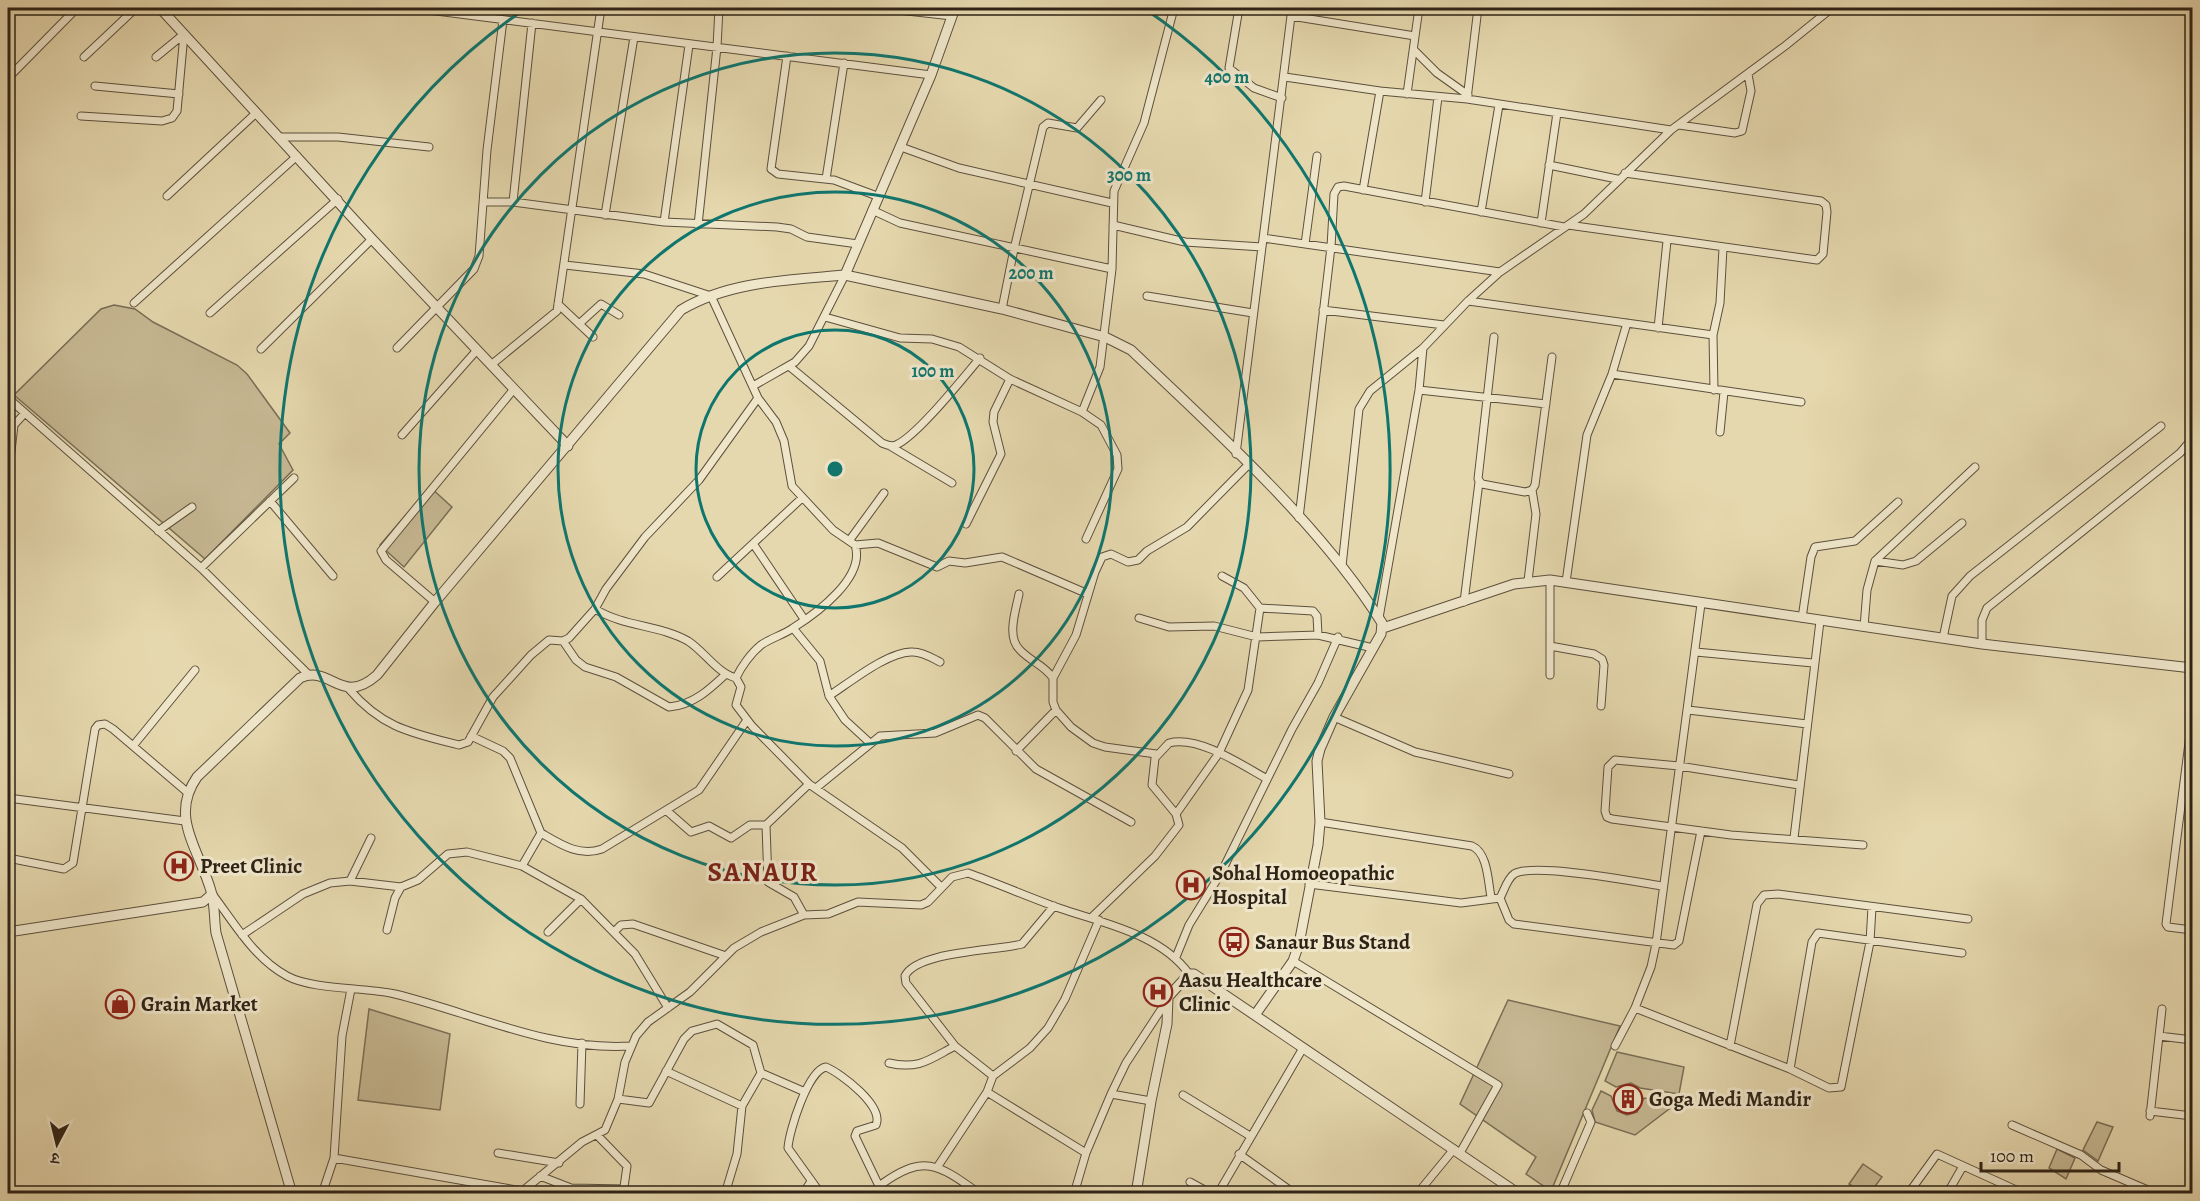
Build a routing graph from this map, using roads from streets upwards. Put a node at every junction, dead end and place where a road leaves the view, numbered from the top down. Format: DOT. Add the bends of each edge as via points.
graph roads {
  1 [pos="77,8"];
  2 [pos="136,8"];
  3 [pos="160,8"];
  4 [pos="413,8"];
  5 [pos="479,8"];
  6 [pos="602,8"];
  7 [pos="718,8"];
  8 [pos="880,8"];
  9 [pos="1174,8"];
  10 [pos="1239,8"];
  11 [pos="1292,8"];
  12 [pos="1419,8"];
  13 [pos="1478,8"];
  14 [pos="1832,8"];
  15 [pos="954,12"];
  16 [pos="478,16"];
  17 [pos="1291,16"];
  18 [pos="503,20"];
  19 [pos="532,23"];
  20 [pos="598,31"];
  21 [pos="184,34"];
  22 [pos="1415,36"];
  23 [pos="634,37"];
  24 [pos="689,45"];
  25 [pos="717,47"];
  26 [pos="1414,50"];
  27 [pos="788,56"];
  28 [pos="84,57"];
  29 [pos="156,57"];
  30 [pos="844,63"];
  31 [pos="1748,74"];
  32 [pos="931,75"];
  33 [pos="1285,77"];
  34 [pos="8,78"];
  35 [pos="95,86"];
  36 [pos="1380,92"];
  37 [pos="178,94"];
  38 [pos="1407,94"];
  39 [pos="1437,97"];
  40 [pos="1467,97"];
  41 [pos="1281,99"];
  42 [pos="1101,100"];
  43 [pos="1499,105"];
  44 [pos="256,113"];
  45 [pos="1557,113"];
  46 [pos="81,116"];
  47 [pos="1679,125"];
  48 [pos="1671,130"];
  49 [pos="279,136"];
  50 [pos="429,147"];
  51 [pos="901,147"];
  52 [pos="297,156"];
  53 [pos="1317,156"];
  54 [pos="1549,165"];
  55 [pos="1625,172"];
  56 [pos="826,179"];
  57 [pos="1617,179"];
  58 [pos="1032,182"];
  59 [pos="1363,190"];
  60 [pos="167,196"];
  61 [pos="878,196"];
  62 [pos="338,200"];
  63 [pos="484,202"];
  64 [pos="513,202"];
  65 [pos="1425,202"];
  66 [pos="1112,203"];
  67 [pos="872,210"];
  68 [pos="574,211"];
  69 [pos="1481,212"];
  70 [pos="605,215"];
  71 [pos="664,222"];
  72 [pos="1541,223"];
  73 [pos="698,225"];
  74 [pos="1113,225"];
  75 [pos="1566,226"];
  76 [pos="1263,238"];
  77 [pos="372,239"];
  78 [pos="1667,241"];
  79 [pos="858,244"];
  80 [pos="1305,244"];
  81 [pos="1262,247"];
  82 [pos="1331,247"];
  83 [pos="1722,248"];
  84 [pos="1014,249"];
  85 [pos="565,265"];
  86 [pos="1112,269"];
  87 [pos="1500,272"];
  88 [pos="845,275"];
  89 [pos="711,296"];
  90 [pos="1146,296"];
  91 [pos="1468,301"];
  92 [pos="134,303"];
  93 [pos="558,304"];
  94 [pos="438,309"];
  95 [pos="1002,309"];
  96 [pos="1323,310"];
  97 [pos="210,313"];
  98 [pos="1253,313"];
  99 [pos="619,315"];
  100 [pos="825,316"];
  101 [pos="1627,323"];
  102 [pos="579,324"];
  103 [pos="1444,325"];
  104 [pos="1658,328"];
  105 [pos="1713,335"];
  106 [pos="593,337"];
  107 [pos="1105,337"];
  108 [pos="1494,337"];
  109 [pos="397,348"];
  110 [pos="1423,348"];
  111 [pos="261,349"];
  112 [pos="477,350"];
  113 [pos="1552,357"];
  114 [pos="981,358"];
  115 [pos="491,365"];
  116 [pos="789,366"];
  117 [pos="1612,374"];
  118 [pos="1010,379"];
  119 [pos="753,386"];
  120 [pos="514,389"];
  121 [pos="1419,390"];
  122 [pos="1714,390"];
  123 [pos="1724,392"];
  124 [pos="8,398"];
  125 [pos="758,398"];
  126 [pos="1487,398"];
  127 [pos="1801,402"];
  128 [pos="1546,404"];
  129 [pos="1082,412"];
  130 [pos="25,413"];
  131 [pos="2161,426"];
  132 [pos="1720,432"];
  133 [pos="402,435"];
  134 [pos="2193,439"];
  135 [pos="568,446"];
  136 [pos="890,446"];
  137 [pos="1236,454"];
  138 [pos="1248,465"];
  139 [pos="1975,467"];
  140 [pos="8,477"];
  141 [pos="294,478"];
  142 [pos="1479,482"];
  143 [pos="952,483"];
  144 [pos="1532,490"];
  145 [pos="884,493"];
  146 [pos="802,498"];
  147 [pos="270,501"];
  148 [pos="1898,502"];
  149 [pos="192,507"];
  150 [pos="1299,518"];
  151 [pos="1962,523"];
  152 [pos="966,524"];
  153 [pos="158,531"];
  154 [pos="1086,539"];
  155 [pos="852,543"];
  156 [pos="754,545"];
  157 [pos="1875,561"];
  158 [pos="1342,566"];
  159 [pos="201,568"];
  160 [pos="333,576"];
  161 [pos="1222,576"];
  162 [pos="717,578"];
  163 [pos="1550,580"];
  164 [pos="1528,581"];
  165 [pos="1566,582"];
  166 [pos="1019,594"];
  167 [pos="1088,594"];
  168 [pos="435,602"];
  169 [pos="1464,602"];
  170 [pos="1701,604"];
  171 [pos="1260,608"];
  172 [pos="595,609"];
  173 [pos="1139,618"];
  174 [pos="1378,618"];
  175 [pos="1802,618"];
  176 [pos="804,619"];
  177 [pos="1820,621"];
  178 [pos="1864,627"];
  179 [pos="793,628"];
  180 [pos="1383,628"];
  181 [pos="1318,635"];
  182 [pos="1257,637"];
  183 [pos="1338,637"];
  184 [pos="1943,638"];
  185 [pos="563,641"];
  186 [pos="1982,644"];
  187 [pos="1550,646"];
  188 [pos="1373,648"];
  189 [pos="1696,652"];
  190 [pos="940,662"];
  191 [pos="1813,663"];
  192 [pos="2193,668"];
  193 [pos="195,670"];
  194 [pos="308,674"];
  195 [pos="726,674"];
  196 [pos="1550,675"];
  197 [pos="736,678"];
  198 [pos="1053,678"];
  199 [pos="348,688"];
  200 [pos="830,696"];
  201 [pos="1601,706"];
  202 [pos="1056,710"];
  203 [pos="1688,710"];
  204 [pos="1334,717"];
  205 [pos="2193,719"];
  206 [pos="747,720"];
  207 [pos="1807,724"];
  208 [pos="471,736"];
  209 [pos="870,743"];
  210 [pos="133,746"];
  211 [pos="1016,751"];
  212 [pos="1219,753"];
  213 [pos="1156,754"];
  214 [pos="1679,766"];
  215 [pos="1509,774"];
  216 [pos="1267,779"];
  217 [pos="1799,785"];
  218 [pos="812,786"];
  219 [pos="187,792"];
  220 [pos="8,798"];
  221 [pos="81,808"];
  222 [pos="667,811"];
  223 [pos="1176,814"];
  224 [pos="184,821"];
  225 [pos="1131,822"];
  226 [pos="1320,822"];
  227 [pos="766,825"];
  228 [pos="1671,828"];
  229 [pos="1701,831"];
  230 [pos="541,833"];
  231 [pos="371,838"];
  232 [pos="1794,838"];
  233 [pos="1863,845"];
  234 [pos="8,858"];
  235 [pos="522,867"];
  236 [pos="350,881"];
  237 [pos="1309,884"];
  238 [pos="401,886"];
  239 [pos="1662,886"];
  240 [pos="941,887"];
  241 [pos="212,894"];
  242 [pos="1495,897"];
  243 [pos="581,899"];
  244 [pos="1054,906"];
  245 [pos="1872,907"];
  246 [pos="804,915"];
  247 [pos="1096,918"];
  248 [pos="1968,919"];
  249 [pos="387,930"];
  250 [pos="2193,930"];
  251 [pos="615,931"];
  252 [pos="8,932"];
  253 [pos="548,932"];
  254 [pos="242,935"];
  255 [pos="1870,942"];
  256 [pos="1656,944"];
  257 [pos="1962,953"];
  258 [pos="726,956"];
  259 [pos="1176,957"];
  260 [pos="1293,961"];
  261 [pos="1189,974"];
  262 [pos="351,989"];
  263 [pos="1168,999"];
  264 [pos="668,1008"];
  265 [pos="1635,1008"];
  266 [pos="2162,1009"];
  267 [pos="1255,1015"];
  268 [pos="2159,1036"];
  269 [pos="2193,1040"];
  270 [pos="582,1043"];
  271 [pos="630,1046"];
  272 [pos="955,1046"];
  273 [pos="1615,1046"];
  274 [pos="1730,1046"];
  275 [pos="1303,1048"];
  276 [pos="890,1063"];
  277 [pos="1791,1069"];
  278 [pos="666,1071"];
  279 [pos="761,1073"];
  280 [pos="993,1076"];
  281 [pos="805,1092"];
  282 [pos="987,1092"];
  283 [pos="1111,1094"];
  284 [pos="1183,1095"];
  285 [pos="618,1099"];
  286 [pos="1151,1101"];
  287 [pos="580,1104"];
  288 [pos="742,1107"];
  289 [pos="1587,1113"];
  290 [pos="2193,1116"];
  291 [pos="2012,1125"];
  292 [pos="597,1135"];
  293 [pos="1250,1136"];
  294 [pos="1457,1151"];
  295 [pos="498,1153"];
  296 [pos="1086,1153"];
  297 [pos="1239,1154"];
  298 [pos="334,1158"];
  299 [pos="559,1163"];
  300 [pos="938,1166"];
  301 [pos="1963,1166"];
  302 [pos="540,1176"];
  303 [pos="811,1181"];
  304 [pos="1190,1182"];
  305 [pos="879,1190"];
  306 [pos="624,1191"];
  307 [pos="521,1192"];
  308 [pos="292,1194"];
  309 [pos="322,1194"];
  310 [pos="632,1194"];
  311 [pos="725,1194"];
  312 [pos="803,1194"];
  313 [pos="821,1194"];
  314 [pos="980,1194"];
  315 [pos="1074,1194"];
  316 [pos="1136,1194"];
  317 [pos="1295,1194"];
  318 [pos="1417,1194"];
  319 [pos="1519,1194"];
  320 [pos="1560,1194"];
  321 [pos="1908,1194"];
  322 [pos="1947,1194"];
  323 [pos="2025,1194"];
  324 [pos="2157,1194"];
  1 -- 34 [label="street"];
  2 -- 28 [label="street"];
  3 -- 21 [label="street"];
  4 -- 16 [label="street"];
  5 -- 16 [label="street"];
  6 -- 20 [label="street"];
  7 -- 25 [label="street"];
  8 -- 15 [label="street"];
  9 -- 66 [label="street" via="1147,115"];
  10 -- 41 [label="street" via="1229,68 1254,88"];
  11 -- 17 [label="street"];
  12 -- 22 [label="street"];
  13 -- 40 [label="street"];
  14 -- 31 [label="street"];
  15 -- 32 [label="street"];
  16 -- 18 [label="street"];
  17 -- 22 [label="street"];
  17 -- 33 [label="street"];
  18 -- 19 [label="street"];
  18 -- 63 [label="street"];
  19 -- 20 [label="street"];
  19 -- 64 [label="street"];
  20 -- 23 [label="street"];
  20 -- 68 [label="street"];
  21 -- 29 [label="street"];
  21 -- 37 [label="street"];
  21 -- 44 [label="street"];
  22 -- 26 [label="street"];
  23 -- 24 [label="street"];
  23 -- 70 [label="street"];
  24 -- 25 [label="street"];
  24 -- 71 [label="street"];
  25 -- 27 [label="street"];
  25 -- 73 [label="street"];
  26 -- 38 [label="street"];
  26 -- 40 [label="street"];
  27 -- 30 [label="street"];
  27 -- 56 [label="street" via="771,169 777,174"];
  30 -- 32 [label="street"];
  30 -- 56 [label="street"];
  31 -- 47 [label="street"];
  31 -- 47 [label="street" via="1751,91 1742,131"];
  32 -- 51 [label="street"];
  33 -- 36 [label="street"];
  33 -- 41 [label="street"];
  35 -- 37 [label="street"];
  36 -- 38 [label="street"];
  36 -- 59 [label="street"];
  37 -- 46 [label="street" via="177,111 172,118 162,121"];
  38 -- 39 [label="street"];
  39 -- 40 [label="street"];
  39 -- 65 [label="street"];
  40 -- 43 [label="street"];
  41 -- 76 [label="street"];
  42 -- 58 [label="street" via="1077,128 1045,124"];
  43 -- 45 [label="street"];
  43 -- 69 [label="street"];
  44 -- 49 [label="street"];
  44 -- 60 [label="street"];
  45 -- 48 [label="street"];
  45 -- 54 [label="street"];
  47 -- 48 [label="street"];
  48 -- 55 [label="street"];
  49 -- 50 [label="street" via="338,137"];
  49 -- 52 [label="street"];
  51 -- 58 [label="street" via="959,168"];
  51 -- 61 [label="street"];
  52 -- 62 [label="street"];
  52 -- 92 [label="street"];
  53 -- 80 [label="street"];
  54 -- 57 [label="street"];
  54 -- 72 [label="street"];
  55 -- 57 [label="street"];
  55 -- 83 [label="street" via="1813,199 1826,205 1820,258"];
  56 -- 61 [label="street"];
  57 -- 75 [label="street" via="1584,214"];
  58 -- 66 [label="street"];
  58 -- 84 [label="street"];
  59 -- 65 [label="street"];
  59 -- 82 [label="street" via="1338,187 1334,194"];
  61 -- 67 [label="street"];
  62 -- 77 [label="street"];
  62 -- 97 [label="street"];
  63 -- 64 [label="street"];
  63 -- 94 [label="street" via="479,256 474,269"];
  64 -- 68 [label="street"];
  65 -- 69 [label="street"];
  66 -- 74 [label="street"];
  67 -- 79 [label="street"];
  67 -- 84 [label="street" via="900,223"];
  68 -- 70 [label="street"];
  68 -- 85 [label="street"];
  69 -- 72 [label="street"];
  70 -- 71 [label="street"];
  71 -- 73 [label="street"];
  72 -- 75 [label="street"];
  73 -- 79 [label="street" via="777,227 807,237"];
  74 -- 81 [label="street" via="1174,240"];
  74 -- 86 [label="street"];
  75 -- 78 [label="street"];
  75 -- 87 [label="street"];
  76 -- 80 [label="street"];
  76 -- 81 [label="street"];
  77 -- 94 [label="street"];
  77 -- 111 [label="street"];
  78 -- 83 [label="street"];
  78 -- 104 [label="street"];
  79 -- 88 [label="street"];
  80 -- 82 [label="street"];
  81 -- 98 [label="street"];
  82 -- 87 [label="street"];
  82 -- 96 [label="street"];
  83 -- 105 [label="street" via="1720,303"];
  84 -- 86 [label="street"];
  84 -- 95 [label="street"];
  85 -- 89 [label="street" via="644,274"];
  85 -- 93 [label="street"];
  86 -- 107 [label="street"];
  87 -- 91 [label="street"];
  88 -- 89 [label="street" via="759,284"];
  88 -- 95 [label="street"];
  88 -- 100 [label="street"];
  89 -- 119 [label="street"];
  89 -- 135 [label="street" via="672,318"];
  90 -- 98 [label="street"];
  91 -- 101 [label="street"];
  91 -- 103 [label="street"];
  93 -- 102 [label="street"];
  93 -- 115 [label="street" via="551,318"];
  94 -- 109 [label="street"];
  94 -- 112 [label="street"];
  95 -- 107 [label="street"];
  96 -- 103 [label="street"];
  96 -- 150 [label="street"];
  98 -- 137 [label="street"];
  99 -- 102 [label="street" via="601,304"];
  100 -- 114 [label="street" via="900,338 948,342"];
  100 -- 116 [label="street" via="809,346"];
  101 -- 104 [label="street"];
  101 -- 117 [label="street"];
  102 -- 106 [label="street"];
  103 -- 110 [label="street"];
  104 -- 105 [label="street"];
  105 -- 122 [label="street"];
  107 -- 129 [label="street" via="1098,375"];
  107 -- 137 [label="street" via="1131,350"];
  108 -- 126 [label="street"];
  110 -- 121 [label="street"];
  110 -- 158 [label="street" via="1370,391 1359,409"];
  112 -- 115 [label="street"];
  112 -- 133 [label="street"];
  113 -- 128 [label="street"];
  114 -- 118 [label="street"];
  114 -- 136 [label="street" via="926,419"];
  115 -- 120 [label="street"];
  116 -- 119 [label="street"];
  116 -- 136 [label="street"];
  117 -- 122 [label="street"];
  117 -- 165 [label="street" via="1585,444"];
  118 -- 129 [label="street"];
  118 -- 152 [label="street" via="994,412 1001,454"];
  119 -- 125 [label="street"];
  120 -- 135 [label="street"];
  120 -- 168 [label="street" via="381,551 386,560"];
  121 -- 126 [label="street"];
  121 -- 174 [label="street"];
  122 -- 123 [label="street"];
  123 -- 127 [label="street"];
  123 -- 132 [label="street"];
  124 -- 130 [label="street"];
  125 -- 146 [label="street" via="776,422 784,441 792,486"];
  125 -- 172 [label="street" via="699,480 645,537"];
  126 -- 128 [label="street"];
  126 -- 142 [label="street"];
  128 -- 144 [label="street" via="1536,485"];
  129 -- 154 [label="street" via="1101,425 1118,461 1118,469"];
  130 -- 140 [label="street" via="13,430"];
  130 -- 153 [label="street"];
  131 -- 184 [label="street" via="1970,576 1952,596"];
  134 -- 186 [label="street" via="1990,605 1982,620"];
  135 -- 168 [label="street"];
  136 -- 143 [label="street"];
  137 -- 138 [label="street"];
  138 -- 150 [label="street"];
  138 -- 167 [label="street" via="1187,528 1147,550 1138,560 1128,562 1111,554 1102,558"];
  139 -- 157 [label="street"];
  141 -- 147 [label="street"];
  142 -- 144 [label="street" via="1525,492"];
  142 -- 169 [label="street"];
  144 -- 164 [label="street" via="1536,514"];
  145 -- 155 [label="street"];
  146 -- 155 [label="street" via="833,530"];
  146 -- 156 [label="street"];
  147 -- 159 [label="street"];
  147 -- 160 [label="street"];
  148 -- 175 [label="street" via="1855,542 1815,547"];
  149 -- 153 [label="street"];
  150 -- 158 [label="street"];
  151 -- 157 [label="street" via="1916,561 1903,565"];
  153 -- 159 [label="street"];
  155 -- 167 [label="street" via="878,543 937,567 949,561 965,563 1002,557"];
  155 -- 176 [label="street" via="858,555 845,582 830,601"];
  156 -- 162 [label="street"];
  156 -- 176 [label="street"];
  157 -- 178 [label="street" via="1867,590"];
  158 -- 174 [label="street"];
  159 -- 194 [label="street"];
  161 -- 171 [label="street" via="1244,588"];
  163 -- 164 [label="street"];
  163 -- 165 [label="street"];
  163 -- 187 [label="street"];
  164 -- 169 [label="street"];
  165 -- 170 [label="street"];
  166 -- 198 [label="street" via="1015,643"];
  167 -- 198 [label="street" via="1076,635"];
  168 -- 199 [label="street" via="377,675 365,685"];
  169 -- 180 [label="street"];
  170 -- 175 [label="street"];
  170 -- 189 [label="street"];
  171 -- 181 [label="street" via="1313,611"];
  171 -- 182 [label="street"];
  172 -- 185 [label="street"];
  172 -- 195 [label="street" via="680,637"];
  173 -- 182 [label="street" via="1169,627 1214,626"];
  174 -- 180 [label="street"];
  175 -- 177 [label="street"];
  176 -- 179 [label="street"];
  177 -- 178 [label="street"];
  177 -- 191 [label="street"];
  178 -- 184 [label="street"];
  179 -- 197 [label="street" via="755,650"];
  179 -- 200 [label="street" via="820,661"];
  180 -- 188 [label="street"];
  181 -- 182 [label="street"];
  181 -- 183 [label="street"];
  182 -- 212 [label="street" via="1248,690"];
  183 -- 188 [label="street"];
  183 -- 216 [label="street"];
  184 -- 186 [label="street"];
  185 -- 195 [label="street" via="585,667 616,677 669,707 707,692"];
  185 -- 208 [label="street" via="549,640 511,676 493,697"];
  186 -- 192 [label="street"];
  187 -- 196 [label="street"];
  187 -- 201 [label="street" via="1602,659"];
  188 -- 204 [label="street"];
  189 -- 191 [label="street"];
  189 -- 203 [label="street"];
  190 -- 200 [label="street" via="920,653 903,653"];
  191 -- 207 [label="street"];
  193 -- 210 [label="street"];
  194 -- 199 [label="street"];
  194 -- 219 [label="street" via="261,714 197,777"];
  195 -- 197 [label="street"];
  197 -- 206 [label="street" via="741,687 736,705"];
  198 -- 202 [label="street"];
  199 -- 208 [label="street" via="366,709 399,729 459,745"];
  200 -- 209 [label="street" via="845,720"];
  202 -- 211 [label="street"];
  202 -- 213 [label="street" via="1093,743"];
  203 -- 207 [label="street"];
  203 -- 214 [label="street"];
  204 -- 215 [label="street" via="1415,752"];
  204 -- 226 [label="street" via="1317,761"];
  205 -- 250 [label="street" via="2166,924"];
  206 -- 218 [label="street"];
  206 -- 222 [label="street" via="699,790"];
  207 -- 217 [label="street"];
  208 -- 230 [label="street" via="510,758"];
  209 -- 211 [label="street" via="889,733 935,733 978,715"];
  209 -- 218 [label="street"];
  210 -- 219 [label="street"];
  210 -- 221 [label="street" via="105,724 98,725"];
  211 -- 225 [label="street" via="1047,777"];
  212 -- 213 [label="street" via="1176,741"];
  212 -- 216 [label="street"];
  212 -- 223 [label="street"];
  213 -- 223 [label="street" via="1152,786"];
  214 -- 217 [label="street"];
  214 -- 228 [label="street"];
  214 -- 228 [label="street" via="1615,760 1608,767 1607,817"];
  216 -- 259 [label="street" via="1221,873 1183,936"];
  217 -- 232 [label="street"];
  218 -- 227 [label="street"];
  218 -- 240 [label="street" via="902,848"];
  219 -- 224 [label="street"];
  220 -- 221 [label="street"];
  221 -- 224 [label="street"];
  221 -- 234 [label="street" via="69,868"];
  222 -- 227 [label="street" via="691,832 709,826 731,838 750,825"];
  222 -- 230 [label="street" via="594,851 572,850"];
  223 -- 247 [label="street" via="1179,825 1167,843"];
  224 -- 241 [label="street"];
  226 -- 237 [label="street"];
  226 -- 242 [label="street" via="1472,846 1482,856"];
  227 -- 246 [label="street" via="768,882 794,897"];
  228 -- 229 [label="street"];
  228 -- 239 [label="street"];
  229 -- 232 [label="street"];
  229 -- 256 [label="street" via="1679,941 1674,945"];
  230 -- 235 [label="street"];
  231 -- 236 [label="street"];
  232 -- 233 [label="street"];
  235 -- 238 [label="street" via="456,851 418,880"];
  235 -- 243 [label="street"];
  236 -- 238 [label="street"];
  236 -- 254 [label="street" via="303,894"];
  237 -- 242 [label="street" via="1461,903"];
  237 -- 260 [label="street"];
  238 -- 249 [label="street"];
  239 -- 242 [label="street" via="1569,872 1522,871 1512,876"];
  239 -- 256 [label="street"];
  240 -- 244 [label="street" via="952,877 968,873"];
  240 -- 246 [label="street" via="933,899 921,905 869,901 828,914"];
  241 -- 252 [label="street" via="203,902"];
  241 -- 254 [label="street"];
  241 -- 308 [label="street" via="216,933"];
  242 -- 256 [label="street" via="1514,924"];
  243 -- 251 [label="street"];
  243 -- 253 [label="street"];
  244 -- 247 [label="street"];
  244 -- 272 [label="street" via="1022,944 942,957 907,972 906,983"];
  245 -- 248 [label="street"];
  245 -- 255 [label="street"];
  245 -- 274 [label="street" via="1778,894 1760,897"];
  246 -- 258 [label="street" via="752,937"];
  247 -- 259 [label="street"];
  247 -- 280 [label="street" via="1065,999 1048,1028 1030,1048"];
  251 -- 258 [label="street" via="621,925 633,924"];
  251 -- 264 [label="street" via="635,954"];
  254 -- 262 [label="street" via="289,978"];
  255 -- 257 [label="street"];
  255 -- 277 [label="street" via="1821,932 1815,936"];
  255 -- 277 [label="street" via="1841,1087 1829,1088"];
  256 -- 265 [label="street"];
  258 -- 264 [label="street"];
  259 -- 261 [label="street"];
  260 -- 267 [label="street"];
  260 -- 294 [label="street" via="1498,1085"];
  261 -- 263 [label="street"];
  261 -- 267 [label="street"];
  262 -- 270 [label="street" via="394,994 512,1030"];
  262 -- 298 [label="street" via="342,1036"];
  263 -- 283 [label="street" via="1126,1063"];
  263 -- 286 [label="street" via="1167,1024"];
  264 -- 271 [label="street" via="648,1022"];
  265 -- 273 [label="street"];
  265 -- 274 [label="street"];
  266 -- 268 [label="street"];
  267 -- 275 [label="street"];
  268 -- 269 [label="street"];
  268 -- 290 [label="street" via="2150,1113"];
  270 -- 271 [label="street"];
  270 -- 287 [label="street"];
  271 -- 285 [label="street"];
  272 -- 276 [label="street" via="920,1065"];
  272 -- 280 [label="street"];
  274 -- 277 [label="street"];
  275 -- 293 [label="street"];
  275 -- 294 [label="street"];
  278 -- 279 [label="street" via="676,1049 692,1031 717,1024 753,1045"];
  278 -- 285 [label="street" via="649,1103"];
  278 -- 288 [label="street"];
  279 -- 281 [label="street"];
  279 -- 288 [label="street"];
  280 -- 282 [label="street"];
  281 -- 303 [label="street" via="788,1148"];
  281 -- 305 [label="street" via="818,1070 826,1066 861,1092 878,1121 857,1131 855,1136"];
  282 -- 296 [label="street"];
  282 -- 300 [label="street"];
  283 -- 286 [label="street"];
  283 -- 296 [label="street"];
  284 -- 293 [label="street"];
  285 -- 292 [label="street" via="605,1130"];
  286 -- 316 [label="street"];
  288 -- 311 [label="street" via="737,1154"];
  289 -- 320 [label="street" via="1591,1122"];
  291 -- 324 [label="street"];
  292 -- 299 [label="street" via="582,1142"];
  292 -- 306 [label="street" via="627,1166"];
  293 -- 297 [label="street"];
  294 -- 318 [label="street"];
  294 -- 319 [label="street"];
  295 -- 299 [label="street"];
  296 -- 315 [label="street"];
  297 -- 304 [label="street" via="1216,1193"];
  297 -- 317 [label="street"];
  298 -- 307 [label="street"];
  298 -- 309 [label="street"];
  299 -- 302 [label="street"];
  300 -- 305 [label="street" via="912,1167 894,1174"];
  300 -- 314 [label="street"];
  301 -- 321 [label="street" via="1936,1154"];
  301 -- 322 [label="street"];
  301 -- 323 [label="street"];
  302 -- 306 [label="street" via="571,1188"];
  302 -- 307 [label="street"];
  303 -- 312 [label="street"];
  303 -- 313 [label="street"];
  306 -- 310 [label="street"];
}
